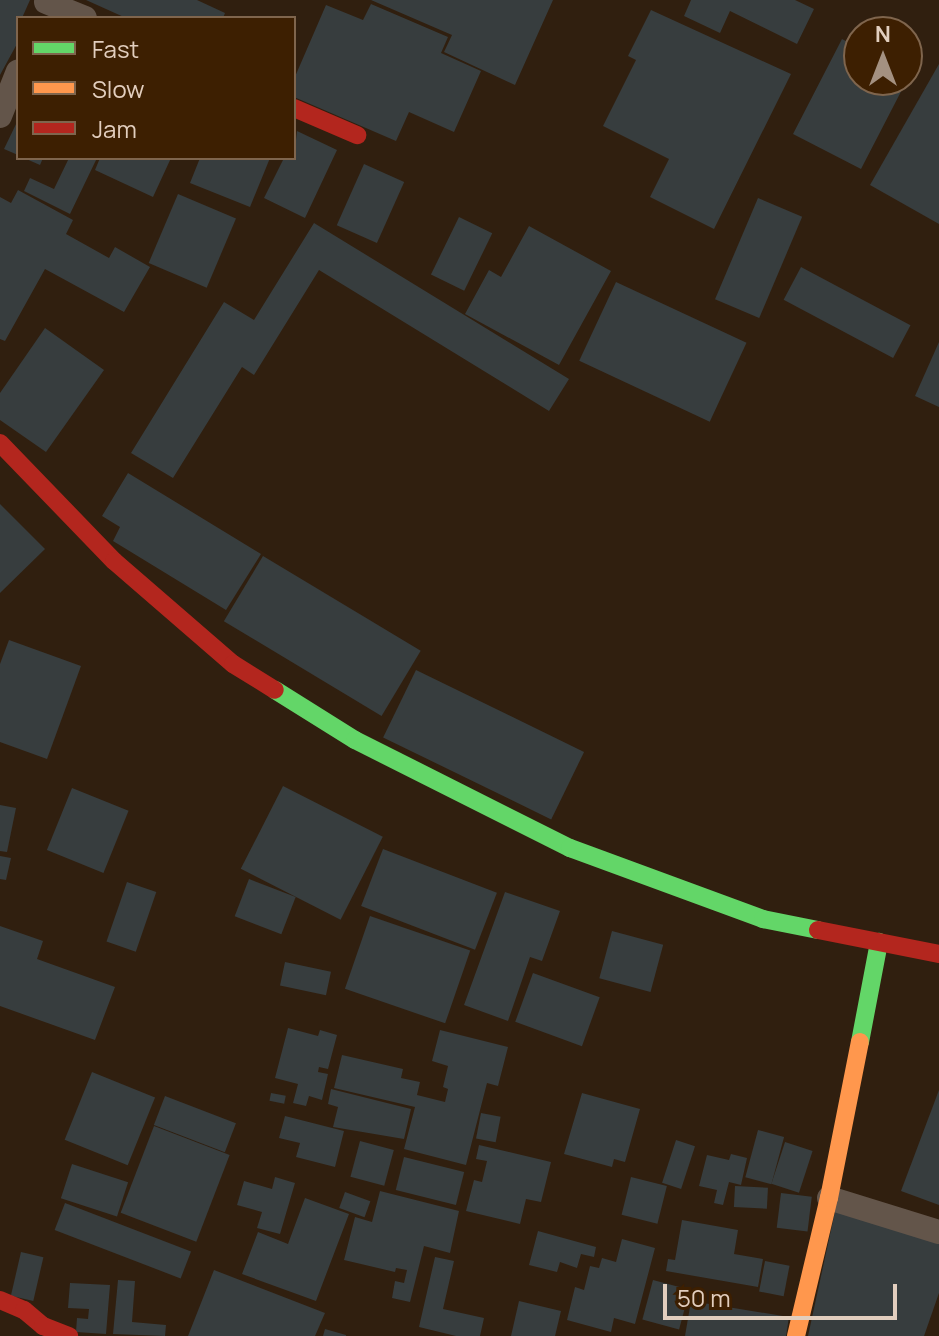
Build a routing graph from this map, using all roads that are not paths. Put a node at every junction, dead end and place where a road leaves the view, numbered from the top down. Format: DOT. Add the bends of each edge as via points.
graph roads {
  1 [pos="44,7"];
  2 [pos="78,16"];
  3 [pos="16,76"];
  4 [pos="296,109"];
  5 [pos="0,116"];
  6 [pos="357,135"];
  7 [pos="0,443"];
  8 [pos="879,942"];
  9 [pos="939,954"];
  10 [pos="829,1198"];
  11 [pos="939,1232"];
  12 [pos="0,1300"];
  13 [pos="69,1336"];
  14 [pos="796,1336"];
  1 -- 2 [label="street"];
  3 -- 5 [label="street"];
  4 -- 6 [label="street"];
  7 -- 8 [label="street" via="114,561 233,664 355,740 570,848 763,919"];
  8 -- 9 [label="street"];
  8 -- 10 [label="street"];
  10 -- 11 [label="street"];
  10 -- 14 [label="street"];
  12 -- 13 [label="street"];
}
